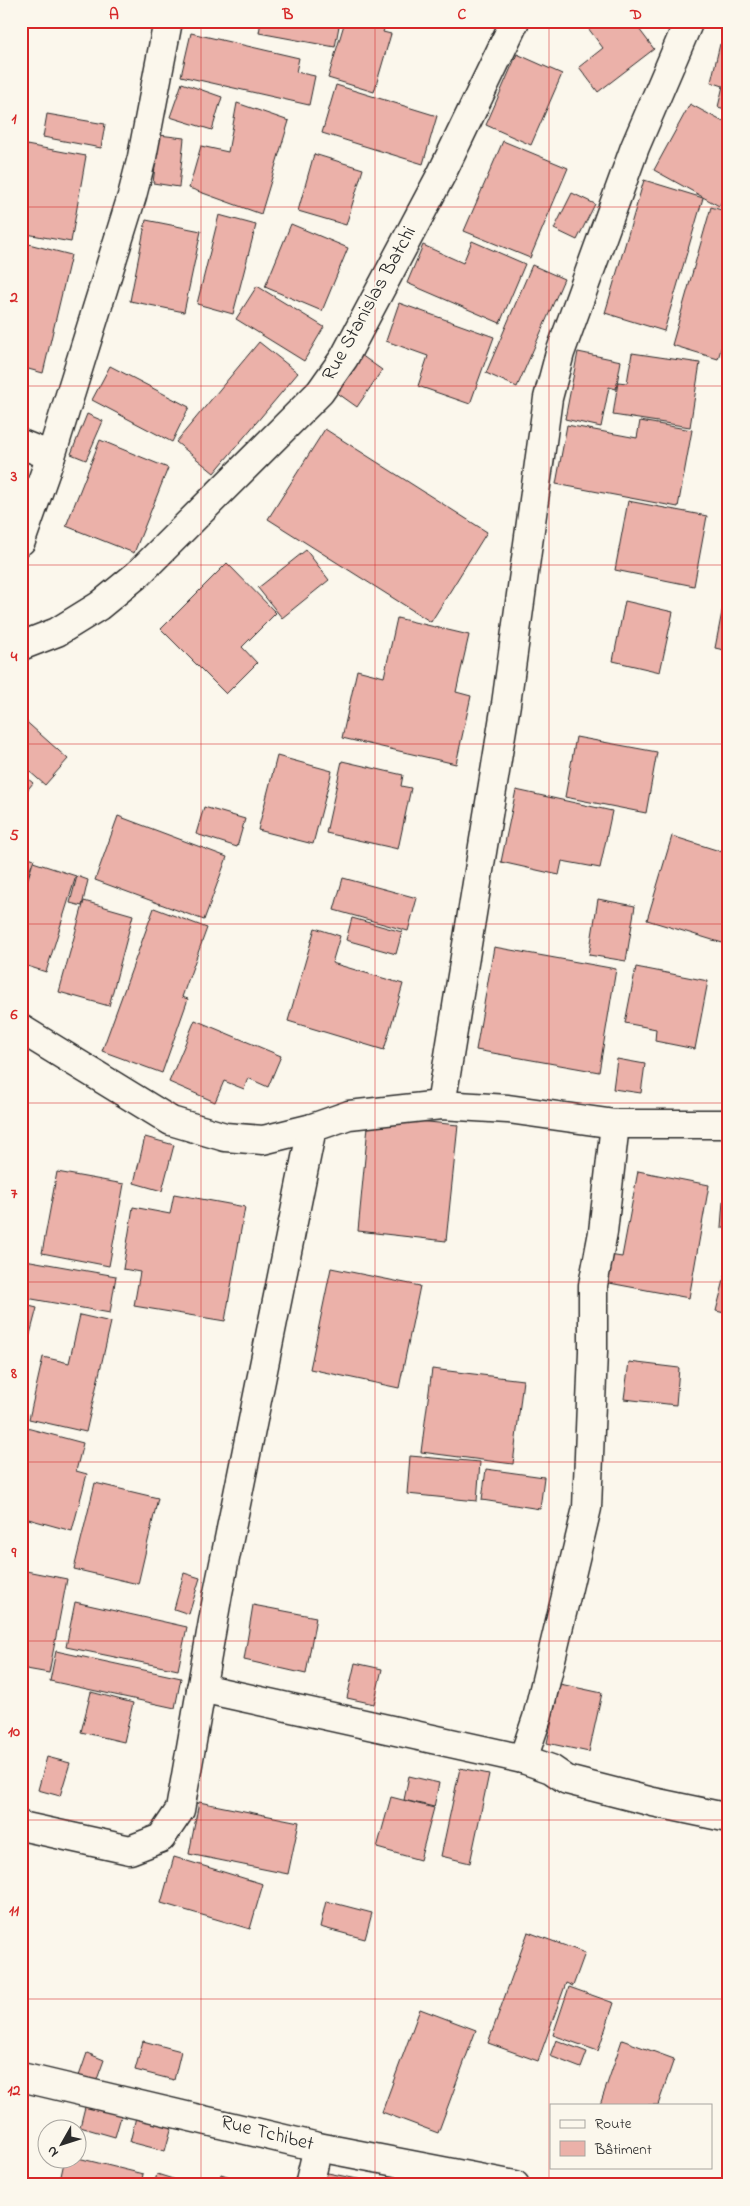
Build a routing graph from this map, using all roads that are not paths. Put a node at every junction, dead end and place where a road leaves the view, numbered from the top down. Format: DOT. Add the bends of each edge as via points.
graph roads {
  1 [pos="168,21"];
  2 [pos="515,21"];
  3 [pos="690,21"];
  4 [pos="21,444"];
  5 [pos="51,456"];
  6 [pos="21,541"];
  7 [pos="21,646"];
  8 [pos="21,1029"];
  9 [pos="441,1105"];
  10 [pos="616,1124"];
  11 [pos="729,1124"];
  12 [pos="312,1128"];
  13 [pos="201,1688"];
  14 [pos="524,1758"];
  15 [pos="729,1818"];
  16 [pos="21,1826"];
  17 [pos="21,2077"];
  18 [pos="318,2147"];
  19 [pos="309,2185"];
  20 [pos="515,2185"];
  1 -- 5 [label="street" via="132,196"];
  2 -- 7 [label="street, Rue Stanislas Batchi" via="441,175 344,358 320,392 138,574 57,632"];
  3 -- 9 [label="street" via="635,147 560,352 548,398 506,704"];
  4 -- 5 [label="street"];
  5 -- 6 [label="street"];
  8 -- 12 [label="street" via="172,1121 225,1137 263,1140"];
  9 -- 10 [label="street" via="508,1109"];
  9 -- 12 [label="street" via="348,1114"];
  10 -- 11 [label="street"];
  10 -- 14 [label="street" via="593,1285 587,1508 537,1718"];
  12 -- 13 [label="street"];
  13 -- 14 [label="street"];
  13 -- 16 [label="street" via="180,1810 162,1838 130,1850"];
  14 -- 15 [label="street" via="551,1769 567,1780"];
  17 -- 18 [label="street, Rue Tchibet"];
  18 -- 19 [label="street"];
  18 -- 20 [label="street, Rue Tchibet"];
}
